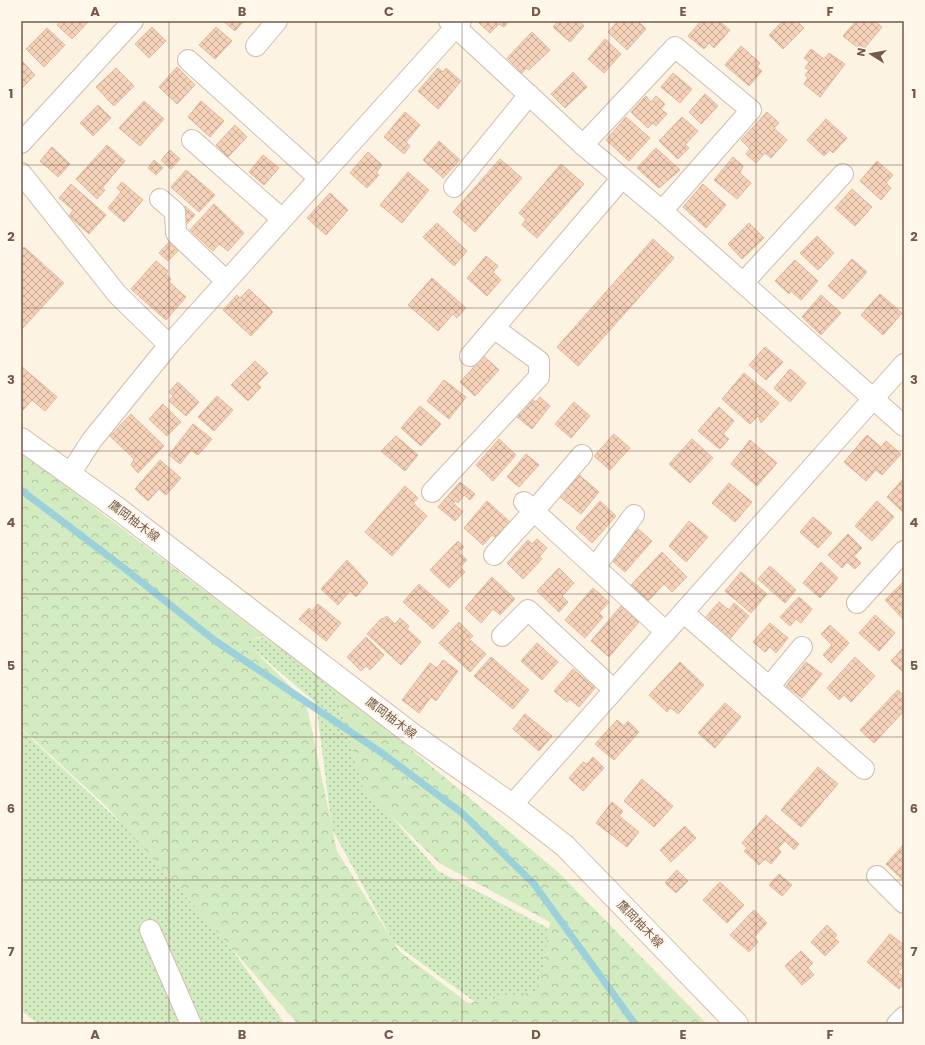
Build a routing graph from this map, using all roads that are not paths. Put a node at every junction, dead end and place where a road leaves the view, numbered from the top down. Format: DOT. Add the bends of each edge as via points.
graph roads {
  1 [pos="132,21"];
  2 [pos="278,21"];
  3 [pos="455,23"];
  4 [pos="256,46"];
  5 [pos="188,60"];
  6 [pos="529,95"];
  7 [pos="192,140"];
  8 [pos="21,143"];
  9 [pos="583,145"];
  10 [pos="21,173"];
  11 [pos="843,174"];
  12 [pos="320,178"];
  13 [pos="622,178"];
  14 [pos="454,187"];
  15 [pos="160,198"];
  16 [pos="662,211"];
  17 [pos="282,219"];
  18 [pos="226,281"];
  19 [pos="743,283"];
  20 [pos="494,329"];
  21 [pos="169,345"];
  22 [pos="470,356"];
  23 [pos="904,364"];
  24 [pos="873,398"];
  25 [pos="904,426"];
  26 [pos="21,439"];
  27 [pos="582,455"];
  28 [pos="70,474"];
  29 [pos="432,492"];
  30 [pos="529,507"];
  31 [pos="634,515"];
  32 [pos="904,551"];
  33 [pos="494,555"];
  34 [pos="595,567"];
  35 [pos="857,603"];
  36 [pos="684,613"];
  37 [pos="666,632"];
  38 [pos="502,636"];
  39 [pos="802,647"];
  40 [pos="769,687"];
  41 [pos="614,690"];
  42 [pos="864,769"];
  43 [pos="512,805"];
  44 [pos="877,876"];
  45 [pos="904,903"];
  46 [pos="150,930"];
  47 [pos="904,1017"];
  48 [pos="191,1024"];
  49 [pos="737,1024"];
  50 [pos="897,1024"];
  1 -- 8 [label="street"];
  2 -- 4 [label="street"];
  3 -- 6 [label="street"];
  3 -- 12 [label="street"];
  5 -- 12 [label="street"];
  6 -- 9 [label="street"];
  6 -- 14 [label="street"];
  7 -- 17 [label="street"];
  9 -- 13 [label="street"];
  9 -- 16 [label="street" via="675,47 751,110"];
  10 -- 21 [label="street" via="118,294"];
  11 -- 19 [label="street"];
  12 -- 17 [label="street"];
  13 -- 16 [label="street"];
  13 -- 20 [label="street"];
  15 -- 18 [label="street" via="175,212 176,233"];
  16 -- 19 [label="street"];
  17 -- 18 [label="street"];
  18 -- 21 [label="street"];
  19 -- 24 [label="street"];
  20 -- 22 [label="street"];
  20 -- 29 [label="street" via="539,361 539,377"];
  21 -- 28 [label="street" via="92,440"];
  23 -- 24 [label="street"];
  24 -- 25 [label="street"];
  24 -- 36 [label="street"];
  26 -- 28 [label="main road, 鷹岡柚木線"];
  27 -- 30 [label="street"];
  28 -- 43 [label="main road, 鷹岡柚木線" via="413,734"];
  30 -- 33 [label="street"];
  30 -- 34 [label="street"];
  31 -- 34 [label="street"];
  32 -- 35 [label="street"];
  34 -- 37 [label="street"];
  36 -- 37 [label="street"];
  36 -- 40 [label="street"];
  37 -- 41 [label="street"];
  38 -- 41 [label="street" via="528,610"];
  39 -- 40 [label="street"];
  40 -- 42 [label="street"];
  41 -- 43 [label="street"];
  43 -- 49 [label="main road, 鷹岡柚木線" via="564,846"];
  44 -- 45 [label="street"];
  46 -- 48 [label="street"];
  47 -- 50 [label="street"];
}
